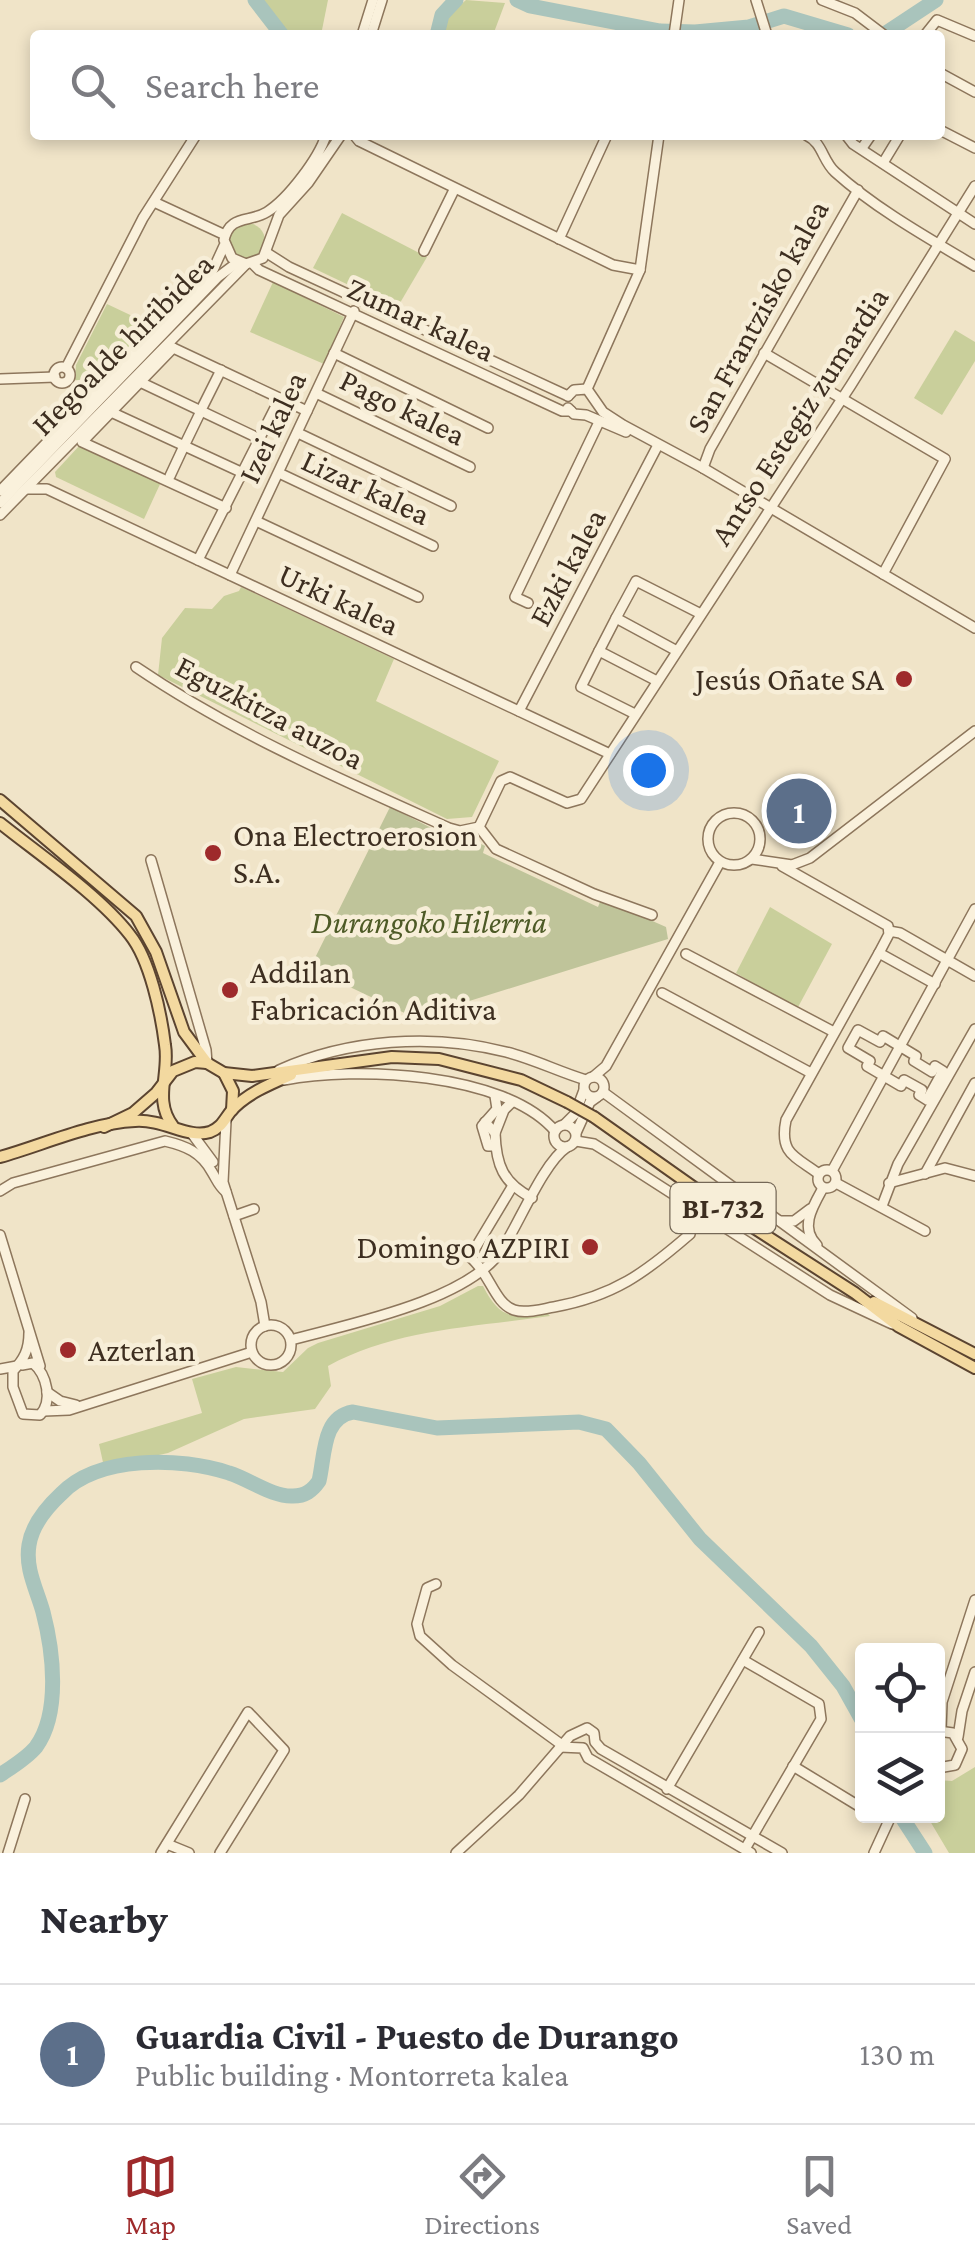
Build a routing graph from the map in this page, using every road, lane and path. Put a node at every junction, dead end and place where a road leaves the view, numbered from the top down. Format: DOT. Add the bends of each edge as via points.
graph roads {
  1 [pos="373,0"];
  2 [pos="382,0"];
  3 [pos="756,0"];
  4 [pos="822,0"];
  5 [pos="679,2"];
  6 [pos="764,26"];
  7 [pos="364,30"];
  8 [pos="373,30"];
  9 [pos="675,30"];
  10 [pos="880,30"];
  11 [pos="930,30"];
  12 [pos="975,36"];
  13 [pos="945,76"];
  14 [pos="975,92"];
  15 [pos="945,133"];
  16 [pos="193,140"];
  17 [pos="323,140"];
  18 [pos="338,140"];
  19 [pos="363,140"];
  20 [pos="605,140"];
  21 [pos="659,140"];
  22 [pos="813,140"];
  23 [pos="852,140"];
  24 [pos="868,140"];
  25 [pos="897,140"];
  26 [pos="862,148"];
  27 [pos="975,148"];
  28 [pos="883,163"];
  29 [pos="975,186"];
  30 [pos="454,190"];
  31 [pos="858,190"];
  32 [pos="154,202"];
  33 [pos="958,214"];
  34 [pos="252,218"];
  35 [pos="975,224"];
  36 [pos="270,238"];
  37 [pos="559,239"];
  38 [pos="225,240"];
  39 [pos="936,244"];
  40 [pos="424,251"];
  41 [pos="267,253"];
  42 [pos="246,264"];
  43 [pos="975,266"];
  44 [pos="640,270"];
  45 [pos="360,300"];
  46 [pos="353,314"];
  47 [pos="169,347"];
  48 [pos="764,353"];
  49 [pos="334,354"];
  50 [pos="221,370"];
  51 [pos="0,379"];
  52 [pos="140,382"];
  53 [pos="587,389"];
  54 [pos="316,393"];
  55 [pos="568,396"];
  56 [pos="280,398"];
  57 [pos="843,398"];
  58 [pos="594,401"];
  59 [pos="202,409"];
  60 [pos="307,410"];
  61 [pos="111,412"];
  62 [pos="571,412"];
  63 [pos="586,415"];
  64 [pos="600,422"];
  65 [pos="488,428"];
  66 [pos="298,433"];
  67 [pos="260,439"];
  68 [pos="648,439"];
  69 [pos="185,444"];
  70 [pos="658,445"];
  71 [pos="470,467"];
  72 [pos="703,468"];
  73 [pos="43,472"];
  74 [pos="243,473"];
  75 [pos="279,473"];
  76 [pos="170,476"];
  77 [pos="26,489"];
  78 [pos="47,489"];
  79 [pos="0,491"];
  80 [pos="0,504"];
  81 [pos="451,506"];
  82 [pos="226,508"];
  83 [pos="770,508"];
  84 [pos="0,516"];
  85 [pos="256,521"];
  86 [pos="432,546"];
  87 [pos="198,560"];
  88 [pos="883,574"];
  89 [pos="230,575"];
  90 [pos="418,597"];
  91 [pos="528,602"];
  92 [pos="701,614"];
  93 [pos="616,618"];
  94 [pos="975,628"];
  95 [pos="677,650"];
  96 [pos="599,651"];
  97 [pos="136,667"];
  98 [pos="657,681"];
  99 [pos="519,711"];
  100 [pos="635,714"];
  101 [pos="975,731"];
  102 [pos="610,754"];
  103 [pos="0,800"];
  104 [pos="0,823"];
  105 [pos="479,827"];
  106 [pos="760,846"];
  107 [pos="752,859"];
  108 [pos="151,860"];
  109 [pos="720,862"];
  110 [pos="778,863"];
  111 [pos="975,909"];
  112 [pos="652,915"];
  113 [pos="889,932"];
  114 [pos="879,953"];
  115 [pos="686,954"];
  116 [pos="948,959"];
  117 [pos="975,976"];
  118 [pos="935,984"];
  119 [pos="662,994"];
  120 [pos="975,1029"];
  121 [pos="834,1032"];
  122 [pos="902,1048"];
  123 [pos="612,1056"];
  124 [pos="207,1063"];
  125 [pos="224,1073"];
  126 [pos="811,1073"];
  127 [pos="274,1077"];
  128 [pos="886,1077"];
  129 [pos="166,1080"];
  130 [pos="588,1082"];
  131 [pos="975,1084"];
  132 [pos="602,1091"];
  133 [pos="495,1096"];
  134 [pos="972,1097"];
  135 [pos="512,1102"];
  136 [pos="229,1116"];
  137 [pos="485,1122"];
  138 [pos="566,1124"];
  139 [pos="104,1126"];
  140 [pos="173,1126"];
  141 [pos="496,1132"];
  142 [pos="193,1134"];
  143 [pos="554,1135"];
  144 [pos="573,1140"];
  145 [pos="495,1146"];
  146 [pos="0,1158"];
  147 [pos="552,1162"];
  148 [pos="832,1171"];
  149 [pos="819,1174"];
  150 [pos="926,1174"];
  151 [pos="975,1176"];
  152 [pos="836,1182"];
  153 [pos="889,1183"];
  154 [pos="225,1187"];
  155 [pos="512,1187"];
  156 [pos="823,1188"];
  157 [pos="0,1191"];
  158 [pos="532,1198"];
  159 [pos="882,1206"];
  160 [pos="812,1207"];
  161 [pos="254,1209"];
  162 [pos="694,1209"];
  163 [pos="234,1216"];
  164 [pos="780,1221"];
  165 [pos="925,1231"];
  166 [pos="0,1235"];
  167 [pos="485,1269"];
  168 [pos="845,1270"];
  169 [pos="855,1293"];
  170 [pos="918,1322"];
  171 [pos="265,1326"];
  172 [pos="898,1326"];
  173 [pos="29,1333"];
  174 [pos="291,1340"];
  175 [pos="252,1352"];
  176 [pos="975,1354"];
  177 [pos="20,1366"];
  178 [pos="975,1368"];
  179 [pos="0,1369"];
  180 [pos="40,1369"];
  181 [pos="0,1379"];
  182 [pos="13,1387"];
  183 [pos="47,1392"];
  184 [pos="79,1406"];
  185 [pos="44,1411"];
  186 [pos="436,1584"];
  187 [pos="975,1600"];
  188 [pos="759,1632"];
  189 [pos="975,1634"];
  190 [pos="962,1640"];
  191 [pos="743,1660"];
  192 [pos="975,1672"];
  193 [pos="945,1693"];
  194 [pos="578,1731"];
  195 [pos="945,1732"];
  196 [pos="958,1737"];
  197 [pos="595,1742"];
  198 [pos="561,1746"];
  199 [pos="584,1748"];
  200 [pos="962,1749"];
  201 [pos="975,1750"];
  202 [pos="794,1766"];
  203 [pos="945,1766"];
  204 [pos="668,1788"];
  205 [pos="25,1799"];
  206 [pos="661,1800"];
  207 [pos="855,1804"];
  208 [pos="888,1823"];
  209 [pos="752,1836"];
  210 [pos="164,1849"];
  211 [pos="748,1851"];
  212 [pos="8,1853"];
  213 [pos="190,1853"];
  214 [pos="220,1853"];
  215 [pos="456,1853"];
  216 [pos="782,1853"];
  217 [pos="874,1853"];
  1 -- 7 [label="street"];
  2 -- 8 [label="street"];
  3 -- 6 [label="street"];
  4 -- 10 [label="street"];
  5 -- 9 [label="street"];
  11 -- 12 [label="street" via="938,20"];
  13 -- 14 [label="street"];
  15 -- 27 [label="street"];
  16 -- 32 [label="street"];
  17 -- 34 [label="street" via="300,178 272,208"];
  18 -- 36 [label="street" via="279,216"];
  19 -- 30 [label="street"];
  20 -- 37 [label="street"];
  21 -- 44 [label="street"];
  22 -- 31 [label="street" via="830,168"];
  23 -- 26 [label="street"];
  24 -- 26 [label="street"];
  25 -- 28 [label="street"];
  26 -- 28 [label="street"];
  28 -- 33 [label="street"];
  29 -- 33 [label="street, Antso Estegiz zumardia"];
  30 -- 37 [label="street"];
  30 -- 40 [label="street"];
  31 -- 39 [label="street"];
  31 -- 48 [label="street, San Frantzisko kalea"];
  32 -- 38 [label="street"];
  32 -- 51 [label="street" via="66,368 66,382"];
  33 -- 35 [label="street"];
  33 -- 39 [label="street, Antso Estegiz zumardia"];
  34 -- 36 [label="street"];
  34 -- 38 [label="street" via="237,220"];
  36 -- 41 [label="street"];
  37 -- 44 [label="street"];
  38 -- 42 [label="street"];
  38 -- 79 [label="street" via="212,272"];
  39 -- 43 [label="street"];
  39 -- 57 [label="street, Antso Estegiz zumardia"];
  41 -- 42 [label="street"];
  41 -- 45 [label="street"];
  42 -- 46 [label="street, Zumar kalea"];
  42 -- 47 [label="street"];
  42 -- 80 [label="street, Hegoalde hiribidea" via="218,278"];
  44 -- 53 [label="street"];
  45 -- 46 [label="street, Izei kalea"];
  45 -- 55 [label="street"];
  46 -- 49 [label="street, Izei kalea"];
  46 -- 62 [label="street, Zumar kalea"];
  47 -- 50 [label="street"];
  47 -- 52 [label="street, Hegoalde hiribidea"];
  47 -- 73 [label="street"];
  48 -- 57 [label="street"];
  48 -- 72 [label="street, San Frantzisko kalea"];
  49 -- 54 [label="street, Izei kalea"];
  49 -- 65 [label="street"];
  50 -- 56 [label="street"];
  50 -- 59 [label="street"];
  52 -- 59 [label="street, Hegoalde hiribidea"];
  52 -- 61 [label="street, Hegoalde hiribidea"];
  53 -- 55 [label="street"];
  53 -- 58 [label="street"];
  54 -- 60 [label="street, Izei kalea"];
  54 -- 71 [label="street, Pago kalea"];
  55 -- 62 [label="street"];
  56 -- 60 [label="street"];
  56 -- 67 [label="street"];
  57 -- 83 [label="street, Antso Estegiz zumardia"];
  57 -- 88 [label="street" via="945,460"];
  58 -- 63 [label="street"];
  58 -- 68 [label="street"];
  59 -- 67 [label="street, Hegoalde hiribidea"];
  59 -- 69 [label="street"];
  60 -- 66 [label="street, Izei kalea"];
  61 -- 69 [label="street, Hegoalde hiribidea"];
  61 -- 82 [label="street, Hegoalde hiribidea" via="82,442"];
  62 -- 63 [label="street"];
  63 -- 64 [label="street"];
  64 -- 68 [label="street"];
  64 -- 91 [label="street" via="515,596"];
  66 -- 75 [label="street, Izei kalea"];
  66 -- 81 [label="street"];
  67 -- 74 [label="street"];
  68 -- 70 [label="street"];
  69 -- 74 [label="street, Hegoalde hiribidea"];
  69 -- 76 [label="street"];
  70 -- 72 [label="street"];
  70 -- 99 [label="street, Ezki kalea"];
  72 -- 83 [label="street"];
  73 -- 77 [label="street"];
  73 -- 78 [label="street"];
  74 -- 82 [label="street"];
  75 -- 85 [label="street, Izei kalea"];
  75 -- 86 [label="street, Lizar kalea"];
  77 -- 78 [label="street"];
  77 -- 84 [label="street"];
  78 -- 87 [label="street, Urki kalea"];
  82 -- 87 [label="street"];
  83 -- 88 [label="street"];
  83 -- 92 [label="street, Antso Estegiz zumardia"];
  85 -- 89 [label="street, Izei kalea"];
  85 -- 90 [label="street"];
  87 -- 89 [label="street, Urki kalea"];
  88 -- 94 [label="street"];
  89 -- 99 [label="street, Urki kalea"];
  92 -- 93 [label="street" via="636,581"];
  92 -- 95 [label="street, Antso Estegiz zumardia"];
  93 -- 95 [label="street"];
  93 -- 96 [label="street"];
  95 -- 98 [label="street, Antso Estegiz zumardia"];
  96 -- 98 [label="street"];
  96 -- 100 [label="street" via="581,687"];
  97 -- 105 [label="street, Eguzkitza auzoa" via="294,758 449,828"];
  98 -- 100 [label="street, Antso Estegiz zumardia"];
  99 -- 102 [label="street, Urki kalea"];
  100 -- 102 [label="street, Antso Estegiz zumardia"];
  101 -- 110 [label="street" via="817,854 800,864"];
  102 -- 105 [label="street, Antso Estegiz zumardia" via="575,804 510,777 501,782"];
  103 -- 124 [label="main road" via="136,916 184,1032"];
  104 -- 129 [label="main road" via="132,936 154,988"];
  105 -- 112 [label="street" via="496,849"];
  106 -- 107 [label="street"];
  106 -- 109 [label="street" via="749,817 725,814 712,825 708,841"];
  106 -- 110 [label="street"];
  107 -- 109 [label="street" via="736,866"];
  107 -- 110 [label="street"];
  108 -- 124 [label="street"];
  109 -- 123 [label="street"];
  110 -- 113 [label="street" via="882,921"];
  111 -- 116 [label="street"];
  113 -- 114 [label="street"];
  113 -- 116 [label="street"];
  114 -- 118 [label="street"];
  114 -- 121 [label="street"];
  115 -- 121 [label="street"];
  116 -- 117 [label="street"];
  116 -- 118 [label="street"];
  118 -- 122 [label="street"];
  119 -- 126 [label="street"];
  120 -- 153 [label="street"];
  121 -- 126 [label="street"];
  122 -- 128 [label="street"];
  122 -- 128 [label="street" via="858,1030 848,1048"];
  122 -- 128 [label="street" via="932,1072 935,1066 944,1071 928,1100 904,1080 901,1086"];
  123 -- 130 [label="street"];
  123 -- 132 [label="street"];
  124 -- 125 [label="main road"];
  124 -- 129 [label="main road" via="184,1064"];
  125 -- 127 [label="main road, BI-732"];
  125 -- 136 [label="main road" via="233,1091"];
  126 -- 149 [label="street" via="783,1137 795,1158"];
  127 -- 130 [label="street" via="295,1063 363,1046 437,1041 505,1051"];
  127 -- 133 [label="street" via="389,1073"];
  127 -- 136 [label="main road, BI-732"];
  127 -- 169 [label="main road, BI-732, bridge" via="392,1057 440,1059 521,1080 594,1118"];
  128 -- 148 [label="street"];
  129 -- 139 [label="main road" via="145,1104"];
  129 -- 140 [label="main road" via="161,1104"];
  130 -- 132 [label="street"];
  130 -- 132 [label="street" via="588,1096"];
  130 -- 138 [label="street"];
  131 -- 134 [label="street"];
  132 -- 144 [label="street"];
  132 -- 164 [label="street"];
  133 -- 135 [label="street"];
  133 -- 137 [label="street" via="498,1109"];
  134 -- 150 [label="street"];
  135 -- 141 [label="street"];
  135 -- 143 [label="street" via="536,1114"];
  136 -- 142 [label="main road, BI-732" via="206,1134"];
  136 -- 154 [label="street"];
  137 -- 141 [label="street"];
  137 -- 145 [label="street" via="488,1146"];
  138 -- 143 [label="street"];
  138 -- 144 [label="street"];
  139 -- 140 [label="main road" via="146,1120"];
  139 -- 146 [label="main road"];
  140 -- 142 [label="main road"];
  141 -- 145 [label="street"];
  142 -- 154 [label="street"];
  143 -- 144 [label="street" via="560,1146"];
  143 -- 147 [label="street"];
  144 -- 147 [label="street"];
  144 -- 162 [label="street" via="594,1144"];
  145 -- 155 [label="street"];
  147 -- 158 [label="street"];
  148 -- 149 [label="street"];
  148 -- 152 [label="street"];
  149 -- 156 [label="street"];
  150 -- 151 [label="street" via="946,1168"];
  150 -- 153 [label="street"];
  152 -- 156 [label="street"];
  152 -- 159 [label="street"];
  153 -- 159 [label="street"];
  154 -- 157 [label="street" via="203,1157 165,1141"];
  154 -- 163 [label="street"];
  155 -- 158 [label="street"];
  155 -- 167 [label="street" via="470,1257"];
  156 -- 160 [label="street"];
  158 -- 167 [label="street"];
  159 -- 165 [label="street"];
  160 -- 164 [label="street" via="800,1219"];
  160 -- 168 [label="street" via="810,1237"];
  161 -- 163 [label="street"];
  162 -- 167 [label="street" via="690,1234 647,1272 587,1300 513,1310 499,1300"];
  162 -- 172 [label="street" via="830,1295"];
  163 -- 171 [label="street"];
  164 -- 168 [label="street"];
  166 -- 173 [label="street"];
  167 -- 174 [label="street" via="441,1295"];
  168 -- 170 [label="street"];
  169 -- 170 [label="main road, BI-732"];
  169 -- 172 [label="main road, BI-732"];
  170 -- 176 [label="main road, BI-732"];
  171 -- 174 [label="street" via="278,1326"];
  171 -- 175 [label="street" via="252,1339"];
  172 -- 178 [label="main road, BI-732"];
  173 -- 177 [label="street"];
  173 -- 180 [label="street"];
  174 -- 175 [label="street" via="280,1364 267,1365"];
  175 -- 184 [label="street"];
  177 -- 179 [label="street"];
  177 -- 180 [label="street"];
  177 -- 182 [label="street"];
  180 -- 183 [label="street"];
  181 -- 182 [label="street"];
  182 -- 185 [label="street" via="23,1414"];
  183 -- 184 [label="street"];
  183 -- 185 [label="street"];
  184 -- 185 [label="street"];
  186 -- 198 [label="street" via="427,1588 420,1636"];
  187 -- 190 [label="street"];
  188 -- 191 [label="street"];
  189 -- 190 [label="street"];
  190 -- 193 [label="street"];
  191 -- 202 [label="street" via="822,1710"];
  191 -- 204 [label="street"];
  192 -- 196 [label="street"];
  194 -- 197 [label="street" via="592,1730"];
  194 -- 198 [label="street"];
  194 -- 199 [label="street"];
  195 -- 196 [label="street"];
  196 -- 200 [label="street"];
  197 -- 199 [label="street"];
  197 -- 204 [label="street"];
  198 -- 199 [label="street"];
  198 -- 215 [label="street" via="520,1795"];
  199 -- 206 [label="street" via="588,1758"];
  200 -- 201 [label="street"];
  200 -- 203 [label="street" via="955,1764"];
  202 -- 207 [label="street"];
  202 -- 209 [label="street"];
  204 -- 206 [label="street"];
  204 -- 209 [label="street"];
  205 -- 212 [label="street"];
  206 -- 211 [label="street"];
  208 -- 217 [label="street"];
  209 -- 211 [label="street"];
  209 -- 216 [label="street"];
  210 -- 213 [label="street"];
  210 -- 214 [label="street" via="248,1712 284,1750"];
}
